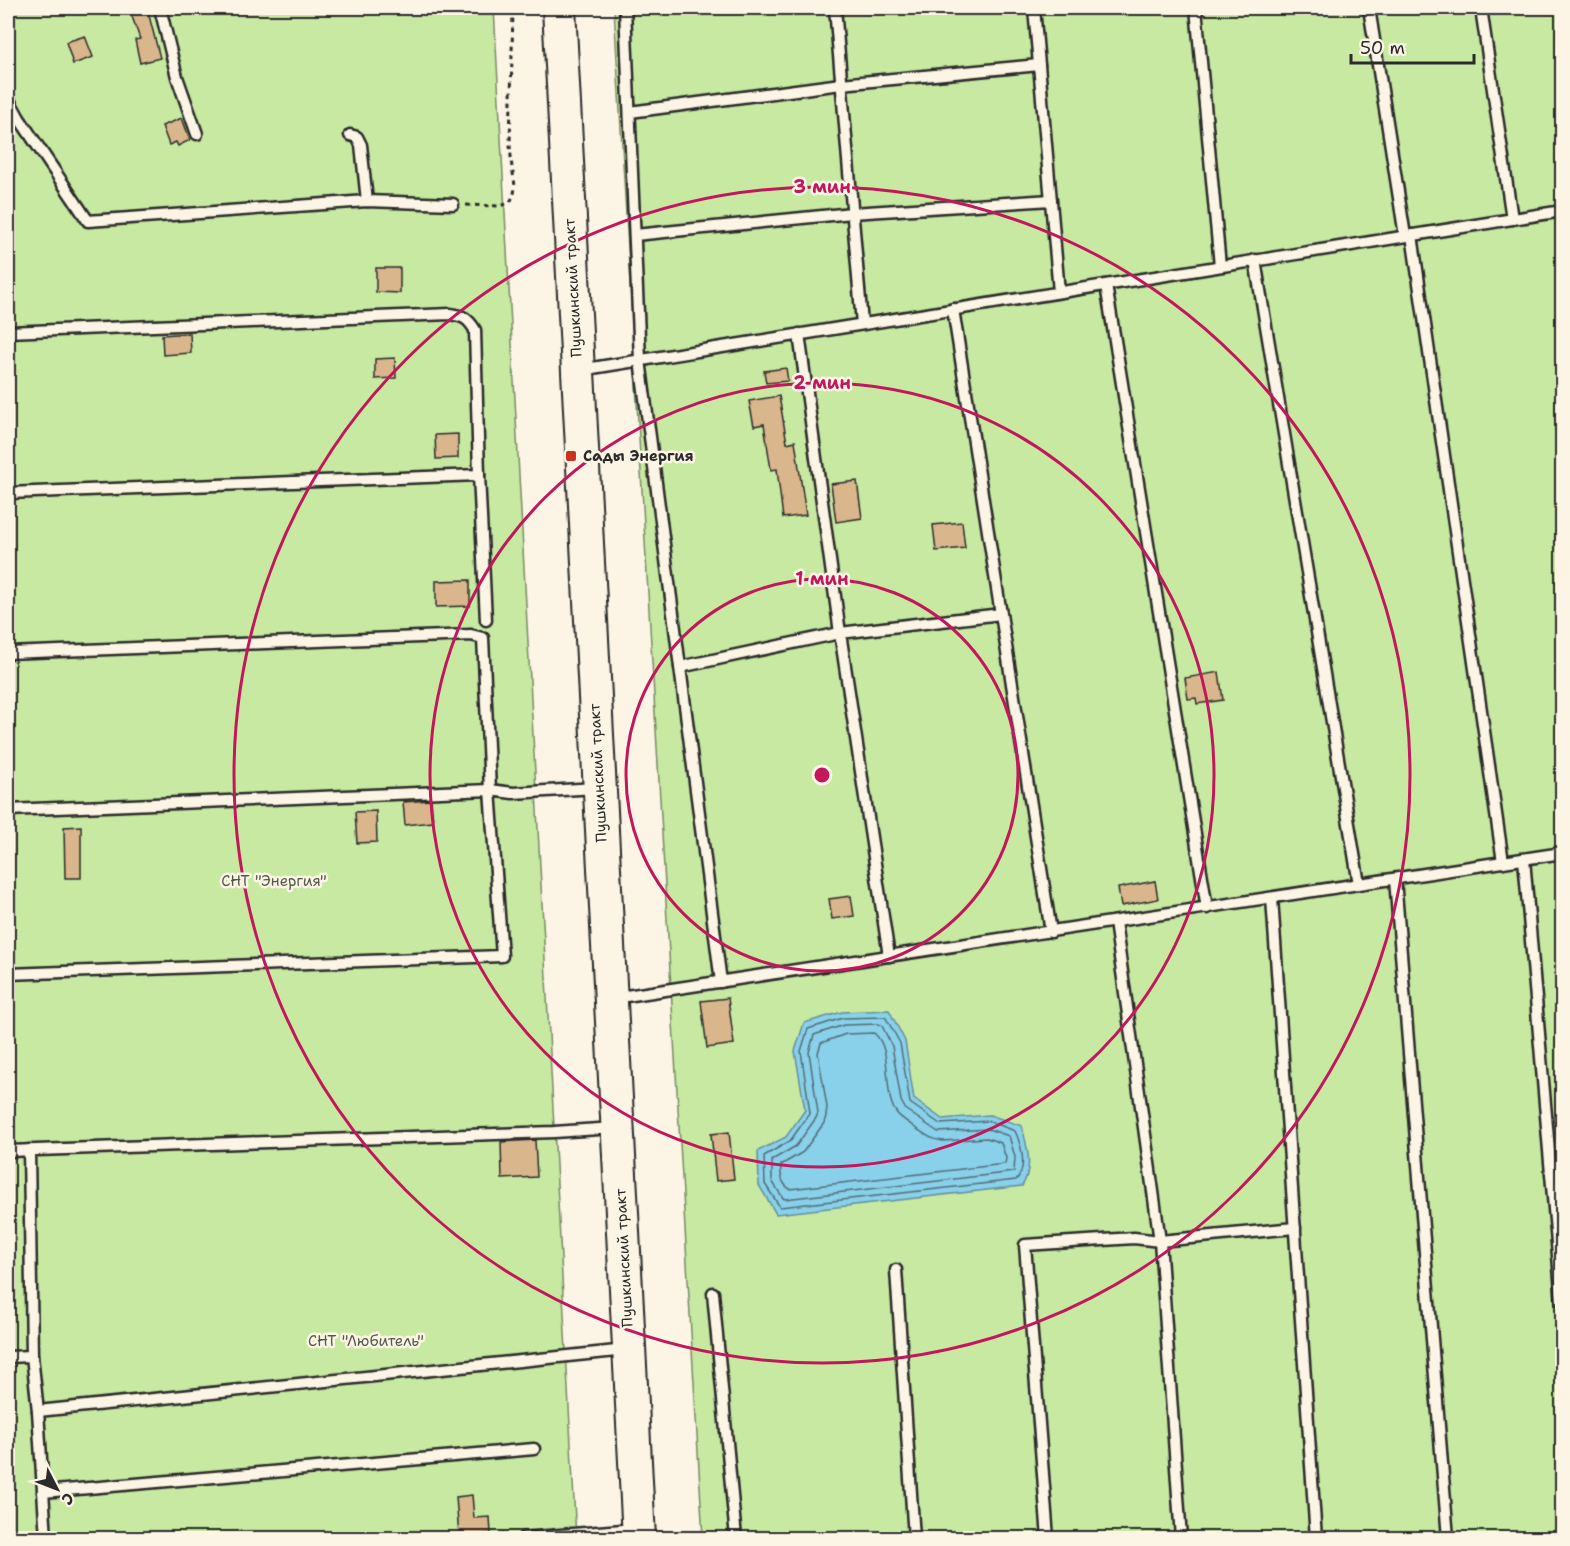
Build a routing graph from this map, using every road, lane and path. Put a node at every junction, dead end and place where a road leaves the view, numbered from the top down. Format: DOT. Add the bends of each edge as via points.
graph roads {
  1 [pos="160,8"];
  2 [pos="513,8"];
  3 [pos="559,8"];
  4 [pos="626,8"];
  5 [pos="835,8"];
  6 [pos="1034,8"];
  7 [pos="1196,8"];
  8 [pos="1369,8"];
  9 [pos="1480,8"];
  10 [pos="1039,65"];
  11 [pos="841,84"];
  12 [pos="8,98"];
  13 [pos="630,112"];
  14 [pos="197,134"];
  15 [pos="350,135"];
  16 [pos="1051,200"];
  17 [pos="367,201"];
  18 [pos="453,204"];
  19 [pos="1563,211"];
  20 [pos="852,213"];
  21 [pos="1512,219"];
  22 [pos="635,235"];
  23 [pos="1408,236"];
  24 [pos="1255,260"];
  25 [pos="1220,266"];
  26 [pos="1106,285"];
  27 [pos="1059,292"];
  28 [pos="953,309"];
  29 [pos="862,324"];
  30 [pos="8,332"];
  31 [pos="799,334"];
  32 [pos="640,360"];
  33 [pos="578,370"];
  34 [pos="479,475"];
  35 [pos="8,493"];
  36 [pos="1001,614"];
  37 [pos="486,620"];
  38 [pos="840,633"];
  39 [pos="8,653"];
  40 [pos="680,667"];
  41 [pos="599,787"];
  42 [pos="490,790"];
  43 [pos="8,810"];
  44 [pos="1563,853"];
  45 [pos="1524,859"];
  46 [pos="1503,862"];
  47 [pos="1395,879"];
  48 [pos="1359,884"];
  49 [pos="1272,898"];
  50 [pos="1207,908"];
  51 [pos="1115,922"];
  52 [pos="1051,932"];
  53 [pos="889,956"];
  54 [pos="8,974"];
  55 [pos="721,982"];
  56 [pos="610,999"];
  57 [pos="617,1128"];
  58 [pos="29,1150"];
  59 [pos="8,1151"];
  60 [pos="1558,1203"];
  61 [pos="1294,1228"];
  62 [pos="1160,1241"];
  63 [pos="896,1270"];
  64 [pos="713,1293"];
  65 [pos="1563,1302"];
  66 [pos="629,1349"];
  67 [pos="32,1356"];
  68 [pos="8,1357"];
  69 [pos="38,1411"];
  70 [pos="534,1449"];
  71 [pos="43,1492"];
  72 [pos="639,1534"];
  73 [pos="46,1539"];
  74 [pos="523,1539"];
  75 [pos="736,1539"];
  76 [pos="914,1539"];
  77 [pos="1048,1539"];
  78 [pos="1181,1539"];
  79 [pos="1316,1539"];
  80 [pos="1448,1539"];
  1 -- 14 [label="lane" via="177,77"];
  2 -- 18 [label="path" via="510,146 515,195 501,206"];
  3 -- 33 [label="main road, Пушкинский тракт"];
  4 -- 13 [label="lane"];
  5 -- 11 [label="lane"];
  6 -- 10 [label="lane"];
  7 -- 25 [label="lane"];
  8 -- 23 [label="lane"];
  9 -- 21 [label="lane"];
  10 -- 11 [label="lane"];
  10 -- 16 [label="lane"];
  11 -- 13 [label="lane"];
  11 -- 20 [label="lane"];
  12 -- 17 [label="lane" via="88,221"];
  13 -- 22 [label="lane"];
  15 -- 17 [label="lane" via="357,137 361,145"];
  16 -- 20 [label="lane"];
  16 -- 27 [label="lane"];
  17 -- 18 [label="lane"];
  19 -- 21 [label="lane"];
  20 -- 22 [label="lane"];
  20 -- 29 [label="lane"];
  21 -- 23 [label="lane"];
  22 -- 32 [label="lane"];
  23 -- 24 [label="lane"];
  23 -- 46 [label="lane"];
  24 -- 25 [label="lane"];
  24 -- 48 [label="lane"];
  25 -- 26 [label="lane"];
  26 -- 27 [label="lane"];
  26 -- 50 [label="lane"];
  27 -- 28 [label="lane"];
  28 -- 29 [label="lane"];
  28 -- 36 [label="lane"];
  29 -- 31 [label="lane"];
  30 -- 34 [label="lane" via="461,316 475,330"];
  31 -- 32 [label="lane"];
  31 -- 38 [label="lane"];
  32 -- 33 [label="lane"];
  32 -- 40 [label="lane"];
  33 -- 41 [label="main road, Пушкинский тракт"];
  34 -- 35 [label="lane"];
  34 -- 37 [label="lane"];
  36 -- 38 [label="lane"];
  36 -- 52 [label="lane"];
  38 -- 40 [label="lane"];
  38 -- 53 [label="lane"];
  39 -- 42 [label="lane" via="424,636 483,638"];
  40 -- 55 [label="lane"];
  41 -- 42 [label="lane" via="513,793"];
  41 -- 56 [label="main road, Пушкинский тракт"];
  42 -- 43 [label="lane"];
  42 -- 54 [label="lane" via="502,956"];
  44 -- 45 [label="lane"];
  45 -- 46 [label="lane"];
  45 -- 60 [label="lane"];
  46 -- 47 [label="lane"];
  47 -- 48 [label="lane"];
  47 -- 80 [label="lane"];
  48 -- 49 [label="lane"];
  49 -- 50 [label="lane"];
  49 -- 61 [label="lane"];
  50 -- 51 [label="lane"];
  51 -- 52 [label="lane"];
  51 -- 62 [label="lane"];
  52 -- 53 [label="lane"];
  53 -- 55 [label="lane"];
  55 -- 56 [label="lane"];
  56 -- 57 [label="main road, Пушкинский тракт"];
  57 -- 58 [label="lane"];
  57 -- 66 [label="main road, Пушкинский тракт"];
  58 -- 59 [label="lane"];
  58 -- 67 [label="lane"];
  60 -- 65 [label="lane"];
  61 -- 62 [label="lane"];
  61 -- 79 [label="lane"];
  62 -- 77 [label="lane" via="1134,1238 1025,1245"];
  62 -- 78 [label="lane"];
  63 -- 76 [label="lane"];
  64 -- 75 [label="lane"];
  66 -- 69 [label="lane"];
  66 -- 72 [label="main road, Пушкинский тракт"];
  67 -- 68 [label="lane"];
  67 -- 69 [label="lane"];
  69 -- 71 [label="lane"];
  70 -- 71 [label="lane"];
  71 -- 73 [label="lane"];
  72 -- 74 [label="lane"];
}
